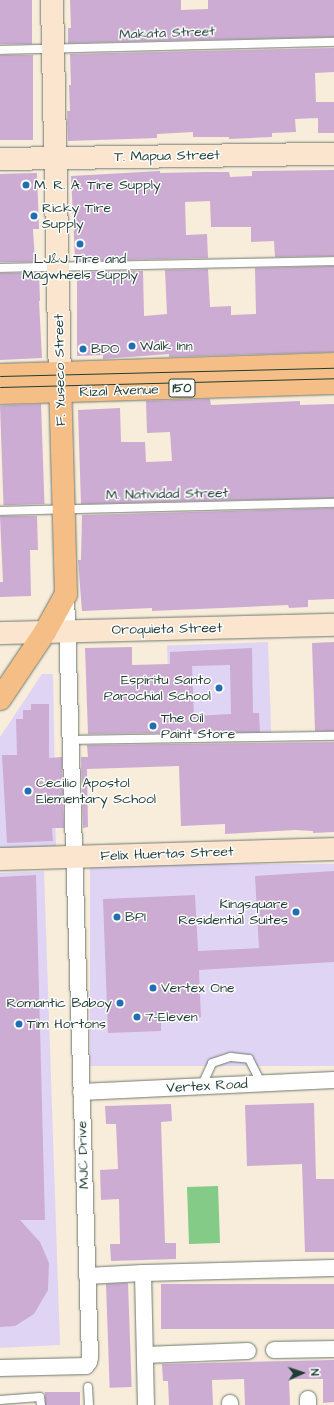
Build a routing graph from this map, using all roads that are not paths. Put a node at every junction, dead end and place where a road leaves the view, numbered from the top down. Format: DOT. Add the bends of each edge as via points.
graph roads {
  1 [pos="52,0"];
  2 [pos="334,42"];
  3 [pos="53,49"];
  4 [pos="0,50"];
  5 [pos="334,154"];
  6 [pos="56,157"];
  7 [pos="0,158"];
  8 [pos="334,261"];
  9 [pos="58,267"];
  10 [pos="0,268"];
  11 [pos="334,364"];
  12 [pos="0,375"];
  13 [pos="60,383"];
  14 [pos="334,383"];
  15 [pos="0,393"];
  16 [pos="334,503"];
  17 [pos="64,509"];
  18 [pos="0,511"];
  19 [pos="66,594"];
  20 [pos="334,625"];
  21 [pos="45,632"];
  22 [pos="67,632"];
  23 [pos="0,633"];
  24 [pos="0,699"];
  25 [pos="334,736"];
  26 [pos="70,740"];
  27 [pos="334,849"];
  28 [pos="73,856"];
  29 [pos="0,859"];
  30 [pos="334,1080"];
  31 [pos="262,1084"];
  32 [pos="201,1087"];
  33 [pos="81,1092"];
  34 [pos="334,1268"];
  35 [pos="143,1272"];
  36 [pos="87,1276"];
  37 [pos="334,1349"];
  38 [pos="274,1350"];
  39 [pos="248,1351"];
  40 [pos="145,1355"];
  41 [pos="0,1368"];
  42 [pos="88,1387"];
  43 [pos="0,1400"];
  44 [pos="41,1405"];
  45 [pos="89,1405"];
  46 [pos="146,1405"];
  1 -- 3 [label="street, F. Yuseco Street"];
  2 -- 3 [label="lane, Makata Street"];
  3 -- 4 [label="lane, Makata Street"];
  3 -- 6 [label="street, F. Yuseco Street"];
  5 -- 6 [label="street, T. Mapua Street"];
  6 -- 7 [label="street, T. Mapua Street"];
  6 -- 9 [label="street, F. Yuseco Street"];
  8 -- 9 [label="lane"];
  9 -- 10 [label="lane"];
  9 -- 13 [label="street, F. Yuseco Street"];
  11 -- 13 [label="main road, Rizal Avenue / 150"];
  12 -- 13 [label="main road, Rizal Avenue / 150"];
  13 -- 14 [label="main road, Rizal Avenue / 150"];
  13 -- 15 [label="main road, Rizal Avenue / 150"];
  13 -- 17 [label="main road, F. Yuseco Street"];
  16 -- 17 [label="lane, M. Natividad Street"];
  17 -- 18 [label="lane, M. Natividad Street"];
  17 -- 19 [label="main road, F. Yuseco Street"];
  19 -- 21 [label="main road"];
  19 -- 22 [label="street, F. Yuseco Street"];
  20 -- 22 [label="street, Oroquieta Street"];
  21 -- 22 [label="street, Oroquieta Street"];
  21 -- 23 [label="street, Oroquieta Street"];
  21 -- 24 [label="main road"];
  22 -- 26 [label="street, F. Yuseco Street"];
  25 -- 26 [label="lane"];
  26 -- 28 [label="street, F. Yuseco Street"];
  27 -- 28 [label="street, Felix Huertas Street"];
  28 -- 29 [label="street, Felix Huertas Street"];
  28 -- 33 [label="street, MJC Drive"];
  30 -- 31 [label="street, Vertex Road"];
  31 -- 32 [label="street, Vertex Road"];
  31 -- 32 [label="lane" via="249,1059 231,1057 212,1063"];
  32 -- 33 [label="street, Vertex Road"];
  33 -- 36 [label="street, MJC Drive"];
  34 -- 35 [label="street"];
  35 -- 36 [label="street"];
  35 -- 40 [label="street"];
  36 -- 41 [label="street, MJC Drive" via="90,1362 86,1366"];
  37 -- 38 [label="street"];
  39 -- 40 [label="street"];
  40 -- 46 [label="street"];
  42 -- 45 [label="lane"];
  43 -- 44 [label="lane" via="40,1397"];
}
